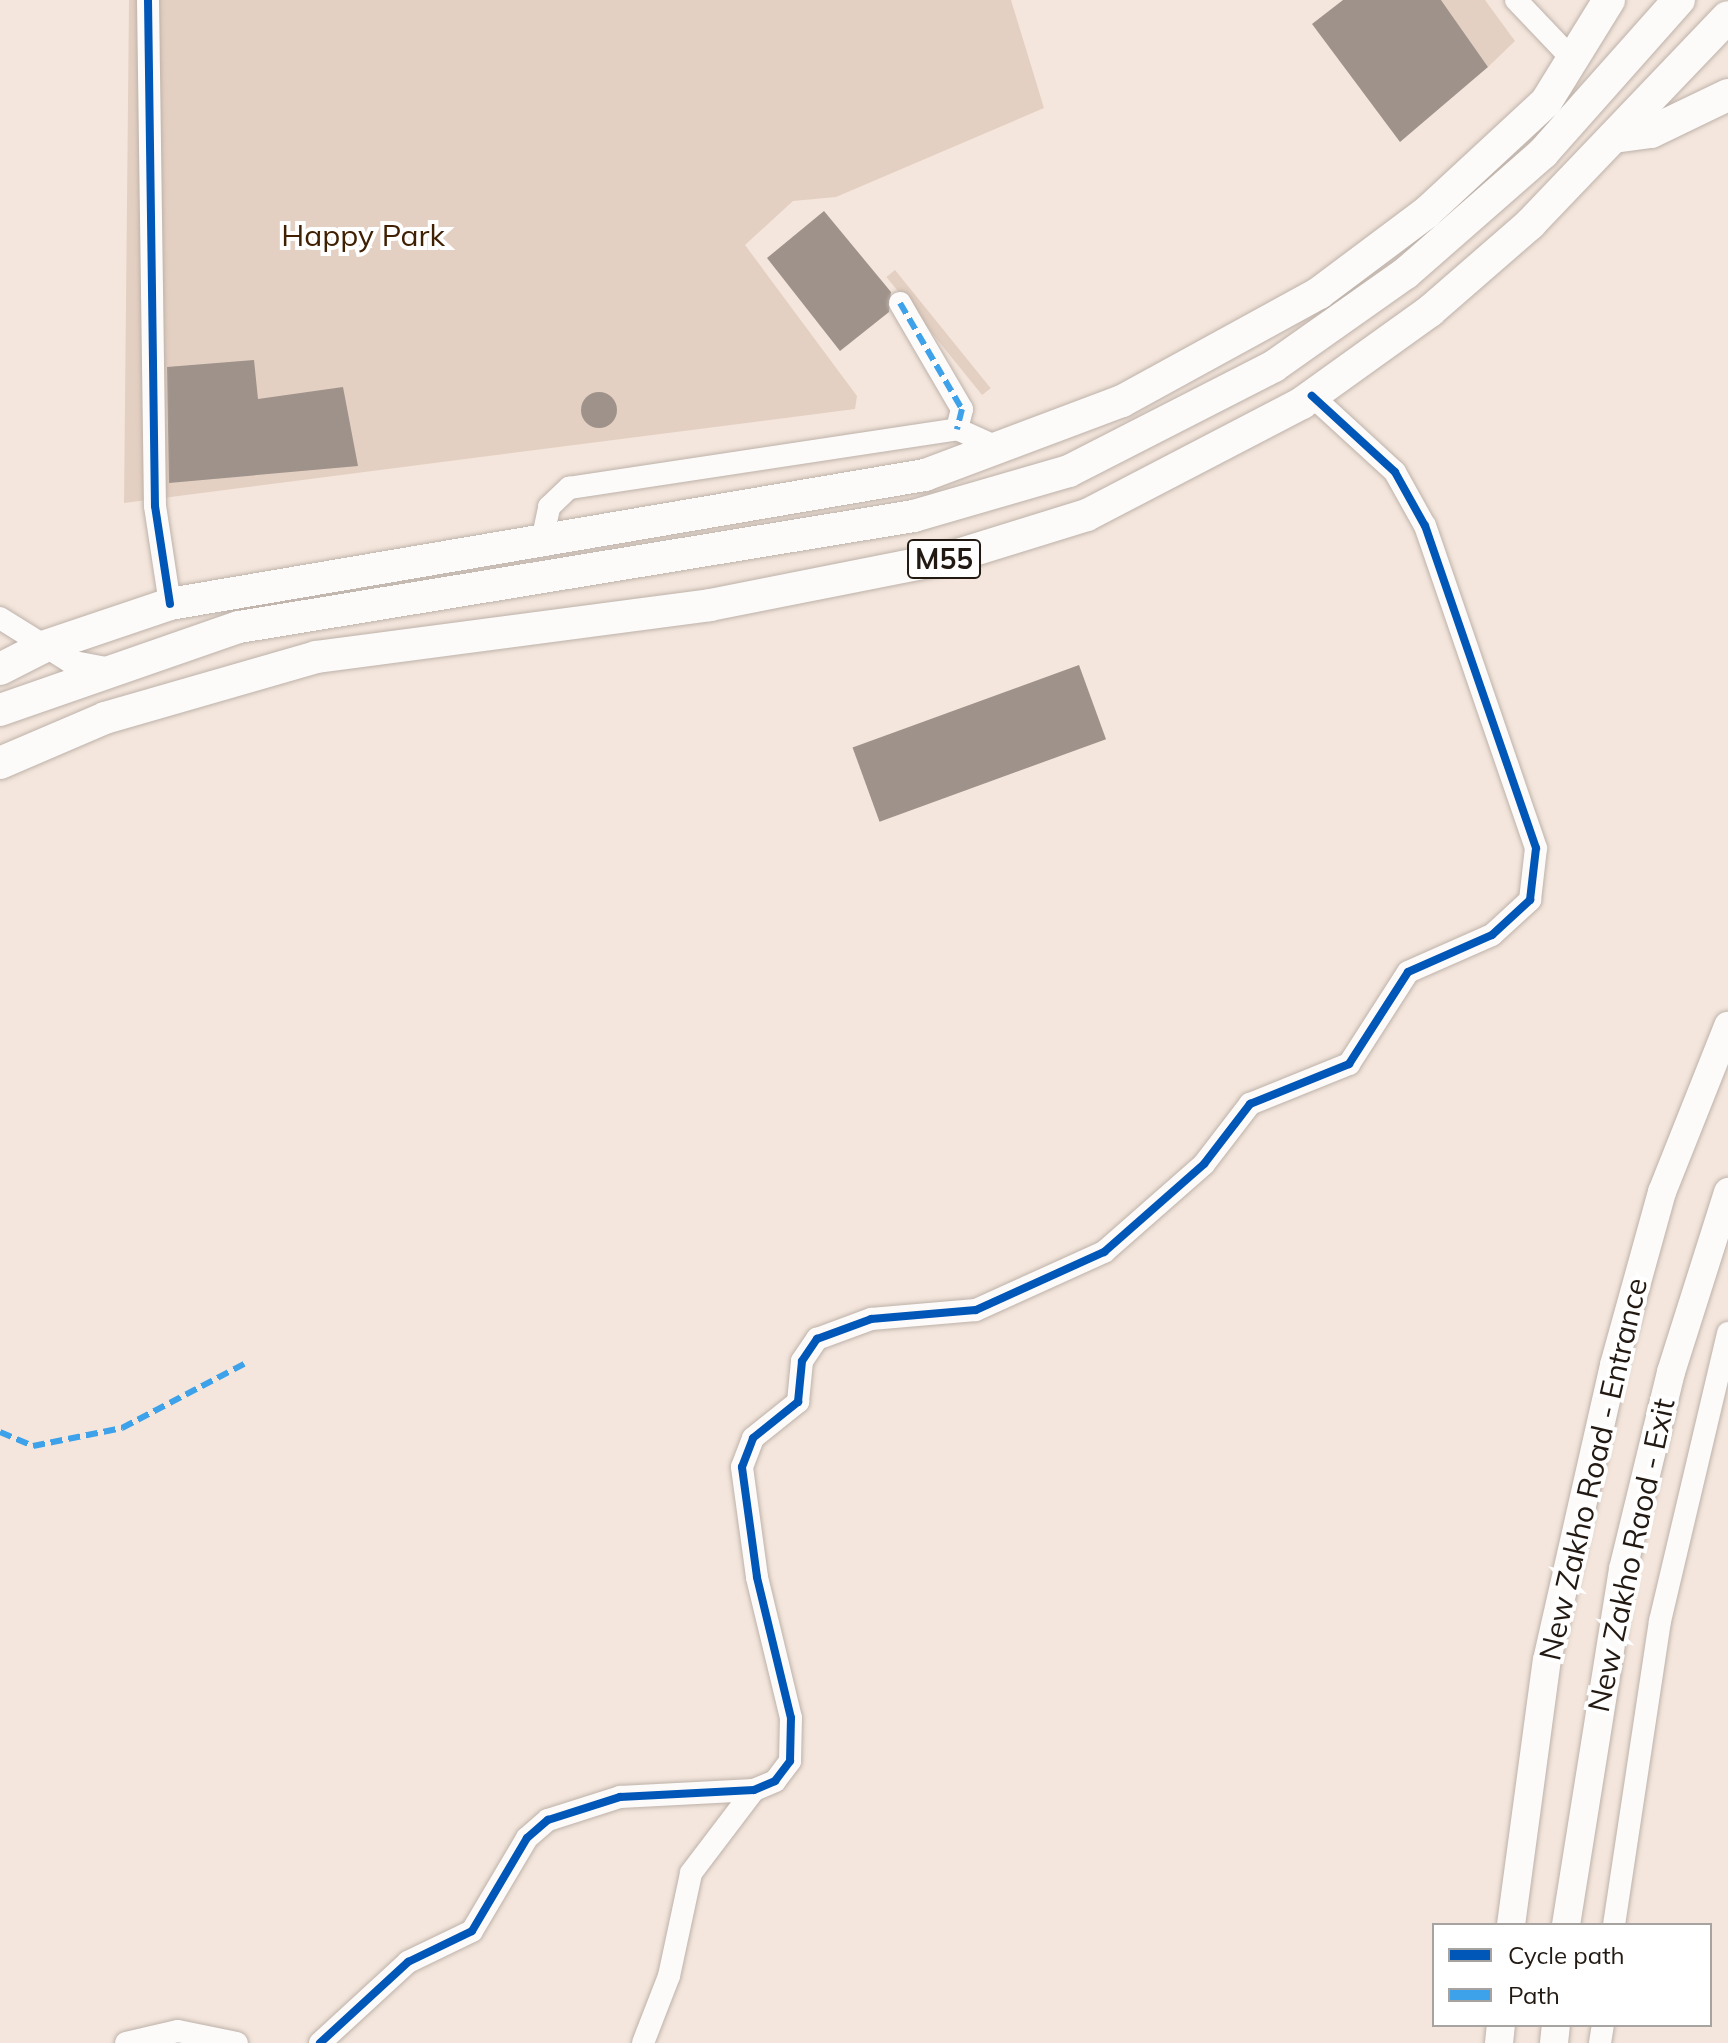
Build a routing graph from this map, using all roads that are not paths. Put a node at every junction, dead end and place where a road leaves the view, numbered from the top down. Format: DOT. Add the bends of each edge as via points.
graph roads {
  1 [pos="148,0"];
  2 [pos="1516,0"];
  3 [pos="1609,0"];
  4 [pos="1679,0"];
  5 [pos="1728,17"];
  6 [pos="1575,62"];
  7 [pos="1728,95"];
  8 [pos="1614,137"];
  9 [pos="900,303"];
  10 [pos="1312,396"];
  11 [pos="1122,401"];
  12 [pos="957,429"];
  13 [pos="1138,437"];
  14 [pos="1001,449"];
  15 [pos="542,541"];
  16 [pos="170,604"];
  17 [pos="0,618"];
  18 [pos="43,647"];
  19 [pos="0,669"];
  20 [pos="112,669"];
  21 [pos="0,710"];
  22 [pos="0,763"];
  23 [pos="1728,1026"];
  24 [pos="1728,1192"];
  25 [pos="1728,1333"];
  26 [pos="754,1790"];
  27 [pos="1511,1923"];
  28 [pos="1566,1923"];
  29 [pos="1614,1923"];
  30 [pos="126,2043"];
  31 [pos="237,2043"];
  32 [pos="320,2043"];
  33 [pos="643,2043"];
  1 -- 16 [label="street" via="155,506"];
  2 -- 6 [label="street"];
  3 -- 6 [label="highway"];
  4 -- 13 [label="highway, M55" via="1552,143 1406,273 1274,366"];
  5 -- 8 [label="highway, M55"];
  6 -- 11 [label="highway" via="1511,140 1378,249 1257,330"];
  7 -- 8 [label="highway" via="1651,132"];
  8 -- 10 [label="highway, M55" via="1530,224 1430,311"];
  9 -- 12 [label="street" via="962,409"];
  10 -- 22 [label="highway, M55" via="1087,515 948,558 710,605 316,657 105,718"];
  10 -- 26 [label="street" via="1380,456 1417,508 1536,848 1535,887 1522,911 1492,935 1408,972 1349,1064 1250,1104 1204,1164 1104,1252 976,1310 871,1319 806,1348 798,1402 753,1438 742,1467 757,1577 795,1745 775,1781"];
  11 -- 13 [label="highway"];
  11 -- 14 [label="highway"];
  12 -- 14 [label="street"];
  12 -- 15 [label="street" via="569,488 549,507"];
  13 -- 20 [label="highway, M55" via="1069,471 914,516 239,627"];
  14 -- 15 [label="highway" via="865,487"];
  15 -- 16 [label="highway"];
  16 -- 18 [label="highway"];
  17 -- 18 [label="street"];
  18 -- 19 [label="highway"];
  18 -- 20 [label="street"];
  20 -- 21 [label="highway, M55"];
  23 -- 27 [label="main road, New Zakho Road - Entrance" via="1662,1192 1614,1365 1547,1660"];
  24 -- 28 [label="main road, New Zakho Raod - Exit" via="1671,1372 1626,1556"];
  25 -- 29 [label="street" via="1660,1621"];
  26 -- 32 [label="street" via="620,1797 548,1820 527,1838 472,1931 408,1962"];
  26 -- 33 [label="street" via="691,1873 669,1976"];
  30 -- 31 [label="street" via="178,2031"];
}
